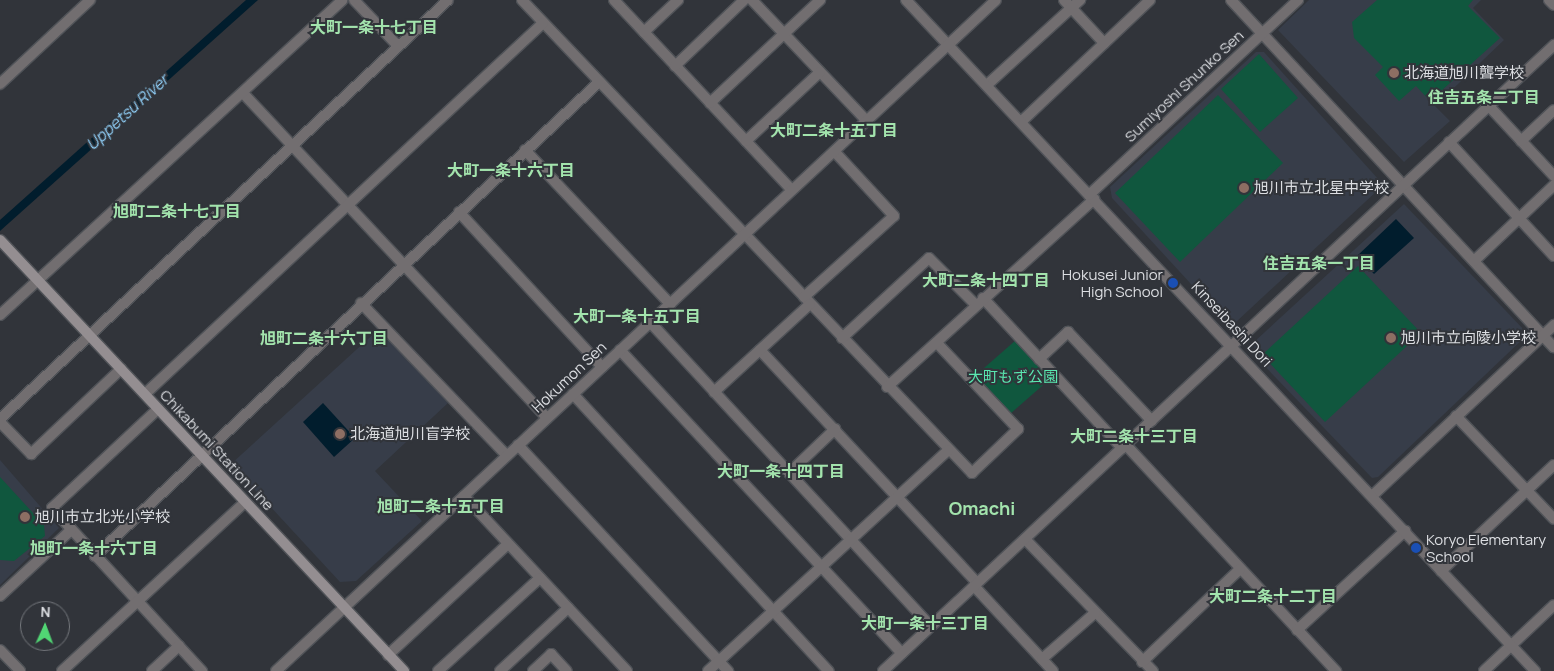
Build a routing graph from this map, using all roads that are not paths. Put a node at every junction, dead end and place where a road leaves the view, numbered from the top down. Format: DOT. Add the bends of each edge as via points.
graph roads {
  1 [pos="90,0"];
  2 [pos="342,0"];
  3 [pos="354,0"];
  4 [pos="448,0"];
  5 [pos="522,0"];
  6 [pos="614,0"];
  7 [pos="678,0"];
  8 [pos="744,0"];
  9 [pos="752,0"];
  10 [pos="820,0"];
  11 [pos="906,0"];
  12 [pos="996,0"];
  13 [pos="1080,0"];
  14 [pos="1150,0"];
  15 [pos="1231,0"];
  16 [pos="1298,0"];
  17 [pos="1549,0"];
  18 [pos="1068,4"];
  19 [pos="1554,5"];
  20 [pos="543,23"];
  21 [pos="644,32"];
  22 [pos="1263,33"];
  23 [pos="784,34"];
  24 [pos="1104,43"];
  25 [pos="949,44"];
  26 [pos="1554,45"];
  27 [pos="398,46"];
  28 [pos="675,66"];
  29 [pos="820,72"];
  30 [pos="2,79"];
  31 [pos="599,82"];
  32 [pos="988,84"];
  33 [pos="243,92"];
  34 [pos="710,103"];
  35 [pos="1488,105"];
  36 [pos="1554,110"];
  37 [pos="1022,120"];
  38 [pos="866,121"];
  39 [pos="746,141"];
  40 [pos="1521,141"];
  41 [pos="1449,142"];
  42 [pos="293,146"];
  43 [pos="525,150"];
  44 [pos="834,151"];
  45 [pos="1554,176"];
  46 [pos="1554,185"];
  47 [pos="1404,186"];
  48 [pos="792,190"];
  49 [pos="1091,197"];
  50 [pos="348,204"];
  51 [pos="459,212"];
  52 [pos="1520,218"];
  53 [pos="743,236"];
  54 [pos="0,240"];
  55 [pos="1554,256"];
  56 [pos="1474,262"];
  57 [pos="404,264"];
  58 [pos="38,281"];
  59 [pos="807,301"];
  60 [pos="980,302"];
  61 [pos="361,303"];
  62 [pos="670,304"];
  63 [pos="0,315"];
  64 [pos="650,322"];
  65 [pos="1554,324"];
  66 [pos="89,335"];
  67 [pos="1543,335"];
  68 [pos="842,338"];
  69 [pos="936,343"];
  70 [pos="1232,346"];
  71 [pos="1554,347"];
  72 [pos="620,350"];
  73 [pos="760,350"];
  74 [pos="1039,358"];
  75 [pos="602,367"];
  76 [pos="121,369"];
  77 [pos="888,387"];
  78 [pos="714,392"];
  79 [pos="145,394"];
  80 [pos="573,394"];
  81 [pos="158,409"];
  82 [pos="1456,416"];
  83 [pos="547,418"];
  84 [pos="0,420"];
  85 [pos="1152,421"];
  86 [pos="835,429"];
  87 [pos="518,446"];
  88 [pos="1124,446"];
  89 [pos="948,450"];
  90 [pos="200,453"];
  91 [pos="506,456"];
  92 [pos="1554,465"];
  93 [pos="790,473"];
  94 [pos="1528,490"];
  95 [pos="464,496"];
  96 [pos="1372,496"];
  97 [pos="898,497"];
  98 [pos="245,502"];
  99 [pos="1554,519"];
  100 [pos="71,530"];
  101 [pos="1405,531"];
  102 [pos="1025,539"];
  103 [pos="851,541"];
  104 [pos="508,544"];
  105 [pos="95,556"];
  106 [pos="823,566"];
  107 [pos="1240,569"];
  108 [pos="1441,571"];
  109 [pos="540,578"];
  110 [pos="976,585"];
  111 [pos="0,596"];
  112 [pos="137,600"];
  113 [pos="1554,605"];
  114 [pos="344,607"];
  115 [pos="568,608"];
  116 [pos="773,612"];
  117 [pos="1095,613"];
  118 [pos="931,626"];
  119 [pos="1297,630"];
  120 [pos="1511,645"];
  121 [pos="179,646"];
  122 [pos="0,650"];
  123 [pos="902,653"];
  124 [pos="388,655"];
  125 [pos="1042,660"];
  126 [pos="719,661"];
  127 [pos="1142,662"];
  128 [pos="17,670"];
  129 [pos="401,670"];
  130 [pos="623,670"];
  131 [pos="62,671"];
  132 [pos="152,671"];
  133 [pos="202,671"];
  134 [pos="276,671"];
  135 [pos="438,671"];
  136 [pos="500,671"];
  137 [pos="533,671"];
  138 [pos="566,671"];
  139 [pos="708,671"];
  140 [pos="728,671"];
  141 [pos="829,671"];
  142 [pos="883,671"];
  143 [pos="1053,671"];
  144 [pos="1153,671"];
  145 [pos="1336,671"];
  146 [pos="1484,671"];
  147 [pos="1535,671"];
  1 -- 30 [label="street"];
  2 -- 33 [label="street"];
  3 -- 27 [label="street"];
  4 -- 27 [label="street"];
  5 -- 20 [label="street"];
  6 -- 21 [label="street"];
  7 -- 21 [label="street"];
  8 -- 28 [label="street"];
  9 -- 23 [label="street"];
  10 -- 23 [label="street"];
  11 -- 25 [label="street, Kinseibashi Dori"];
  12 -- 25 [label="street, Hokumon Sen"];
  13 -- 18 [label="street"];
  14 -- 24 [label="street"];
  15 -- 22 [label="street"];
  16 -- 22 [label="street, Sumiyoshi Shunko Sen"];
  17 -- 19 [label="street"];
  18 -- 24 [label="street"];
  18 -- 32 [label="street"];
  20 -- 31 [label="street"];
  20 -- 50 [label="street"];
  21 -- 28 [label="street"];
  22 -- 47 [label="street"];
  22 -- 49 [label="street, Sumiyoshi Shunko Sen"];
  23 -- 29 [label="street"];
  23 -- 34 [label="street"];
  24 -- 37 [label="street"];
  25 -- 32 [label="street, Kinseibashi Dori"];
  25 -- 38 [label="street, Hokumon Sen"];
  26 -- 35 [label="street"];
  27 -- 42 [label="street"];
  28 -- 34 [label="street"];
  29 -- 38 [label="street"];
  29 -- 39 [label="street"];
  31 -- 43 [label="street"];
  31 -- 53 [label="street"];
  32 -- 37 [label="street, Kinseibashi Dori"];
  33 -- 42 [label="street"];
  33 -- 58 [label="street"];
  34 -- 39 [label="street"];
  35 -- 40 [label="street"];
  35 -- 41 [label="street"];
  36 -- 40 [label="street"];
  37 -- 49 [label="street, Kinseibashi Dori"];
  38 -- 44 [label="street, Hokumon Sen"];
  39 -- 48 [label="street"];
  40 -- 45 [label="street"];
  41 -- 47 [label="street"];
  41 -- 52 [label="street"];
  42 -- 50 [label="street"];
  42 -- 66 [label="street"];
  43 -- 51 [label="street"];
  43 -- 62 [label="street"];
  44 -- 48 [label="street, Hokumon Sen"];
  44 -- 59 [label="street" via="894,216"];
  46 -- 52 [label="street"];
  47 -- 56 [label="street"];
  47 -- 70 [label="street"];
  48 -- 53 [label="street, Hokumon Sen"];
  49 -- 60 [label="street, Sumiyoshi Shunko Sen"];
  49 -- 70 [label="street, Kinseibashi Dori"];
  50 -- 57 [label="street"];
  50 -- 79 [label="street"];
  51 -- 57 [label="street"];
  51 -- 75 [label="street"];
  52 -- 55 [label="street"];
  52 -- 56 [label="street"];
  53 -- 59 [label="street"];
  53 -- 62 [label="street, Hokumon Sen"];
  54 -- 58 [label="main road, Chikabumi Station Line"];
  56 -- 67 [label="street"];
  57 -- 61 [label="street"];
  57 -- 83 [label="street"];
  58 -- 63 [label="street"];
  58 -- 66 [label="main road, Chikabumi Station Line"];
  59 -- 68 [label="street"];
  59 -- 73 [label="street"];
  60 -- 68 [label="street" via="929,258"];
  60 -- 69 [label="street, Sumiyoshi Shunko Sen"];
  60 -- 74 [label="street"];
  61 -- 90 [label="street"];
  61 -- 91 [label="street"];
  62 -- 64 [label="street, Hokumon Sen"];
  64 -- 72 [label="street, Hokumon Sen"];
  64 -- 78 [label="street"];
  65 -- 67 [label="street"];
  66 -- 76 [label="main road, Chikabumi Station Line"];
  66 -- 84 [label="street"];
  67 -- 71 [label="street"];
  67 -- 82 [label="street"];
  68 -- 77 [label="street"];
  69 -- 77 [label="street, Sumiyoshi Shunko Sen"];
  69 -- 89 [label="street" via="1018,429 972,473"];
  70 -- 85 [label="street"];
  70 -- 96 [label="street, Kinseibashi Dori"];
  72 -- 75 [label="street, Hokumon Sen"];
  72 -- 106 [label="street"];
  73 -- 78 [label="street"];
  73 -- 86 [label="street"];
  74 -- 85 [label="street" via="1068,332"];
  74 -- 88 [label="street"];
  75 -- 80 [label="street, Hokumon Sen"];
  76 -- 79 [label="main road, Chikabumi Station Line"];
  76 -- 84 [label="street" via="31,454"];
  77 -- 89 [label="street"];
  78 -- 93 [label="street"];
  79 -- 81 [label="main road, Chikabumi Station Line"];
  80 -- 83 [label="street, Hokumon Sen"];
  80 -- 116 [label="street"];
  81 -- 90 [label="main road, Chikabumi Station Line"];
  81 -- 100 [label="street" via="52,508"];
  82 -- 94 [label="street"];
  82 -- 96 [label="street"];
  83 -- 87 [label="street, Hokumon Sen"];
  85 -- 88 [label="street"];
  86 -- 93 [label="street"];
  86 -- 97 [label="street"];
  87 -- 91 [label="street, Hokumon Sen"];
  87 -- 126 [label="street"];
  88 -- 102 [label="street"];
  88 -- 107 [label="street"];
  89 -- 97 [label="street"];
  90 -- 98 [label="main road, Chikabumi Station Line"];
  90 -- 105 [label="street"];
  91 -- 95 [label="street, Hokumon Sen"];
  92 -- 94 [label="street"];
  93 -- 103 [label="street"];
  94 -- 99 [label="street"];
  94 -- 108 [label="street"];
  95 -- 104 [label="street"];
  95 -- 114 [label="street, Hokumon Sen"];
  96 -- 101 [label="street, Kinseibashi Dori"];
  97 -- 103 [label="street"];
  97 -- 110 [label="street"];
  98 -- 112 [label="street"];
  98 -- 114 [label="main road, Chikabumi Station Line"];
  100 -- 105 [label="street"];
  100 -- 111 [label="street"];
  101 -- 108 [label="street, Kinseibashi Dori"];
  101 -- 119 [label="street"];
  102 -- 110 [label="street"];
  102 -- 117 [label="street"];
  103 -- 106 [label="street"];
  103 -- 118 [label="street"];
  104 -- 109 [label="street"];
  104 -- 124 [label="street"];
  105 -- 112 [label="street"];
  106 -- 116 [label="street"];
  106 -- 123 [label="street"];
  107 -- 119 [label="street"];
  107 -- 127 [label="street"];
  108 -- 120 [label="street, Kinseibashi Dori"];
  109 -- 115 [label="street"];
  109 -- 135 [label="street"];
  110 -- 118 [label="street"];
  110 -- 125 [label="street"];
  112 -- 121 [label="street"];
  112 -- 131 [label="street"];
  113 -- 120 [label="street"];
  114 -- 124 [label="main road, Chikabumi Station Line"];
  114 -- 134 [label="street, Hokumon Sen"];
  115 -- 130 [label="street"];
  115 -- 136 [label="street"];
  116 -- 126 [label="street"];
  116 -- 141 [label="street"];
  117 -- 125 [label="street"];
  117 -- 127 [label="street"];
  118 -- 123 [label="street"];
  119 -- 145 [label="street"];
  120 -- 146 [label="street"];
  120 -- 147 [label="street, Kinseibashi Dori"];
  121 -- 132 [label="street"];
  121 -- 133 [label="street"];
  122 -- 128 [label="street"];
  123 -- 142 [label="street"];
  124 -- 129 [label="main road, Chikabumi Station Line"];
  125 -- 143 [label="street"];
  126 -- 139 [label="street"];
  126 -- 140 [label="street"];
  127 -- 144 [label="street"];
  137 -- 138 [label="street" via="551,654"];
}
